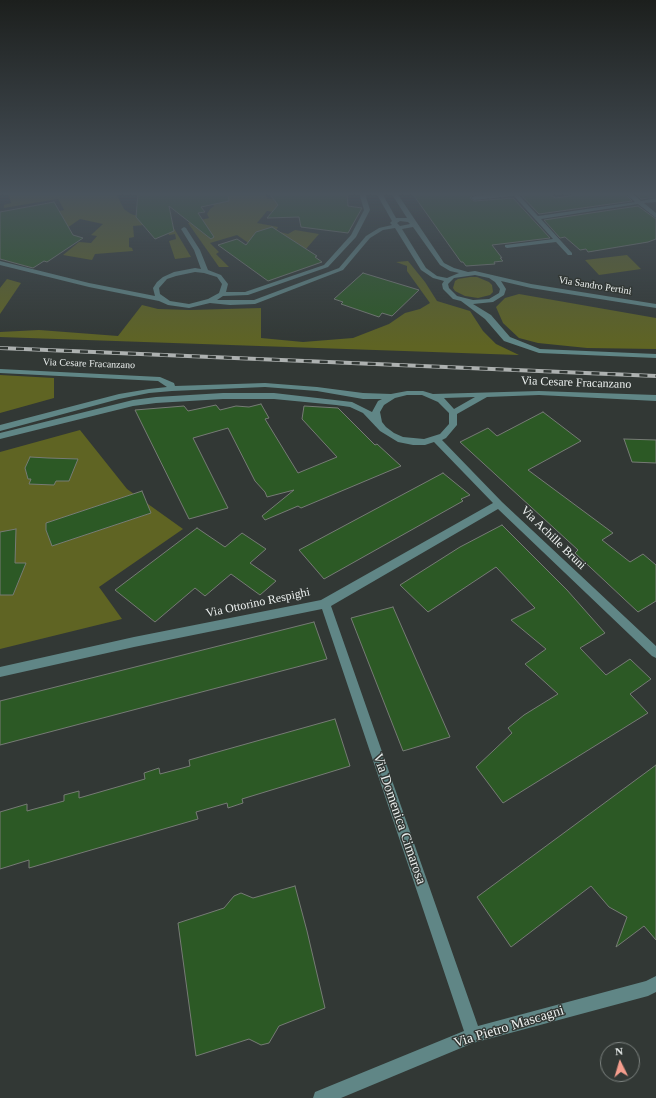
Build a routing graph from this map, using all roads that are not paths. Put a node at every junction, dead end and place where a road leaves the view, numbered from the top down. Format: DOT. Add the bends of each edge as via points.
graph roads {
  1 [pos="193,244"];
  2 [pos="346,244"];
  3 [pos="362,244"];
  4 [pos="408,244"];
  5 [pos="428,244"];
  6 [pos="522,244"];
  7 [pos="561,244"];
  8 [pos="507,246"];
  9 [pos="570,254"];
  10 [pos="0,263"];
  11 [pos="205,271"];
  12 [pos="475,273"];
  13 [pos="490,277"];
  14 [pos="448,280"];
  15 [pos="531,286"];
  16 [pos="503,289"];
  17 [pos="222,294"];
  18 [pos="161,299"];
  19 [pos="210,301"];
  20 [pos="464,301"];
  21 [pos="482,302"];
  22 [pos="656,306"];
  23 [pos="488,317"];
  24 [pos="656,356"];
  25 [pos="0,371"];
  26 [pos="172,389"];
  27 [pos="496,393"];
  28 [pos="392,396"];
  29 [pos="431,396"];
  30 [pos="656,398"];
  31 [pos="453,413"];
  32 [pos="378,422"];
  33 [pos="0,428"];
  34 [pos="0,436"];
  35 [pos="436,439"];
  36 [pos="499,504"];
  37 [pos="325,603"];
  38 [pos="656,653"];
  39 [pos="0,672"];
  40 [pos="656,984"];
  41 [pos="473,1034"];
  42 [pos="321,1098"];
  1 -- 11 [label="street"];
  2 -- 17 [label="street" via="326,266 246,294"];
  3 -- 19 [label="street" via="341,269 255,302"];
  4 -- 14 [label="street" via="423,269 435,277"];
  5 -- 12 [label="street, Via Sandro Pertini" via="442,264 452,270"];
  6 -- 8 [label="street"];
  7 -- 9 [label="street"];
  10 -- 18 [label="street" via="89,285"];
  11 -- 17 [label="street" via="223,280"];
  11 -- 18 [label="street" via="184,271 165,278 156,288"];
  12 -- 13 [label="street, Via Sandro Pertini"];
  12 -- 14 [label="street" via="459,274"];
  13 -- 15 [label="street, Via Sandro Pertini"];
  13 -- 16 [label="street" via="497,280"];
  14 -- 20 [label="street" via="445,284 449,294"];
  15 -- 16 [label="street, Via Sandro Pertini"];
  15 -- 22 [label="street, Via Sandro Pertini"];
  16 -- 21 [label="street" via="498,298"];
  17 -- 19 [label="street"];
  18 -- 19 [label="street" via="189,306"];
  20 -- 21 [label="street"];
  20 -- 23 [label="street"];
  21 -- 23 [label="street"];
  23 -- 24 [label="street" via="507,339 539,351"];
  25 -- 26 [label="street, Via Cesare Fracanzano" via="160,379 171,385"];
  26 -- 28 [label="street" via="265,385 363,396"];
  26 -- 33 [label="street" via="119,397"];
  27 -- 29 [label="street, Via Cesare Fracanzano"];
  27 -- 30 [label="street, Via Cesare Fracanzano"];
  27 -- 31 [label="street, Via Cesare Fracanzano" via="467,404"];
  28 -- 29 [label="street" via="411,393"];
  28 -- 32 [label="street" via="378,407"];
  29 -- 31 [label="street" via="441,400"];
  31 -- 35 [label="street" via="453,425 449,431"];
  32 -- 34 [label="street" via="366,411 336,402 274,396 223,396 133,403"];
  32 -- 35 [label="street" via="383,429 401,440 419,442"];
  35 -- 36 [label="street, Via Achille Bruni"];
  36 -- 37 [label="street, Via Ottorino Respighi"];
  36 -- 38 [label="street, Via Achille Bruni"];
  37 -- 39 [label="street, Via Ottorino Respighi"];
  37 -- 41 [label="street, Via Domenica Cimarosa"];
  40 -- 41 [label="street, Via Pietro Mascagni"];
  41 -- 42 [label="street, Via Pietro Mascagni"];
}
